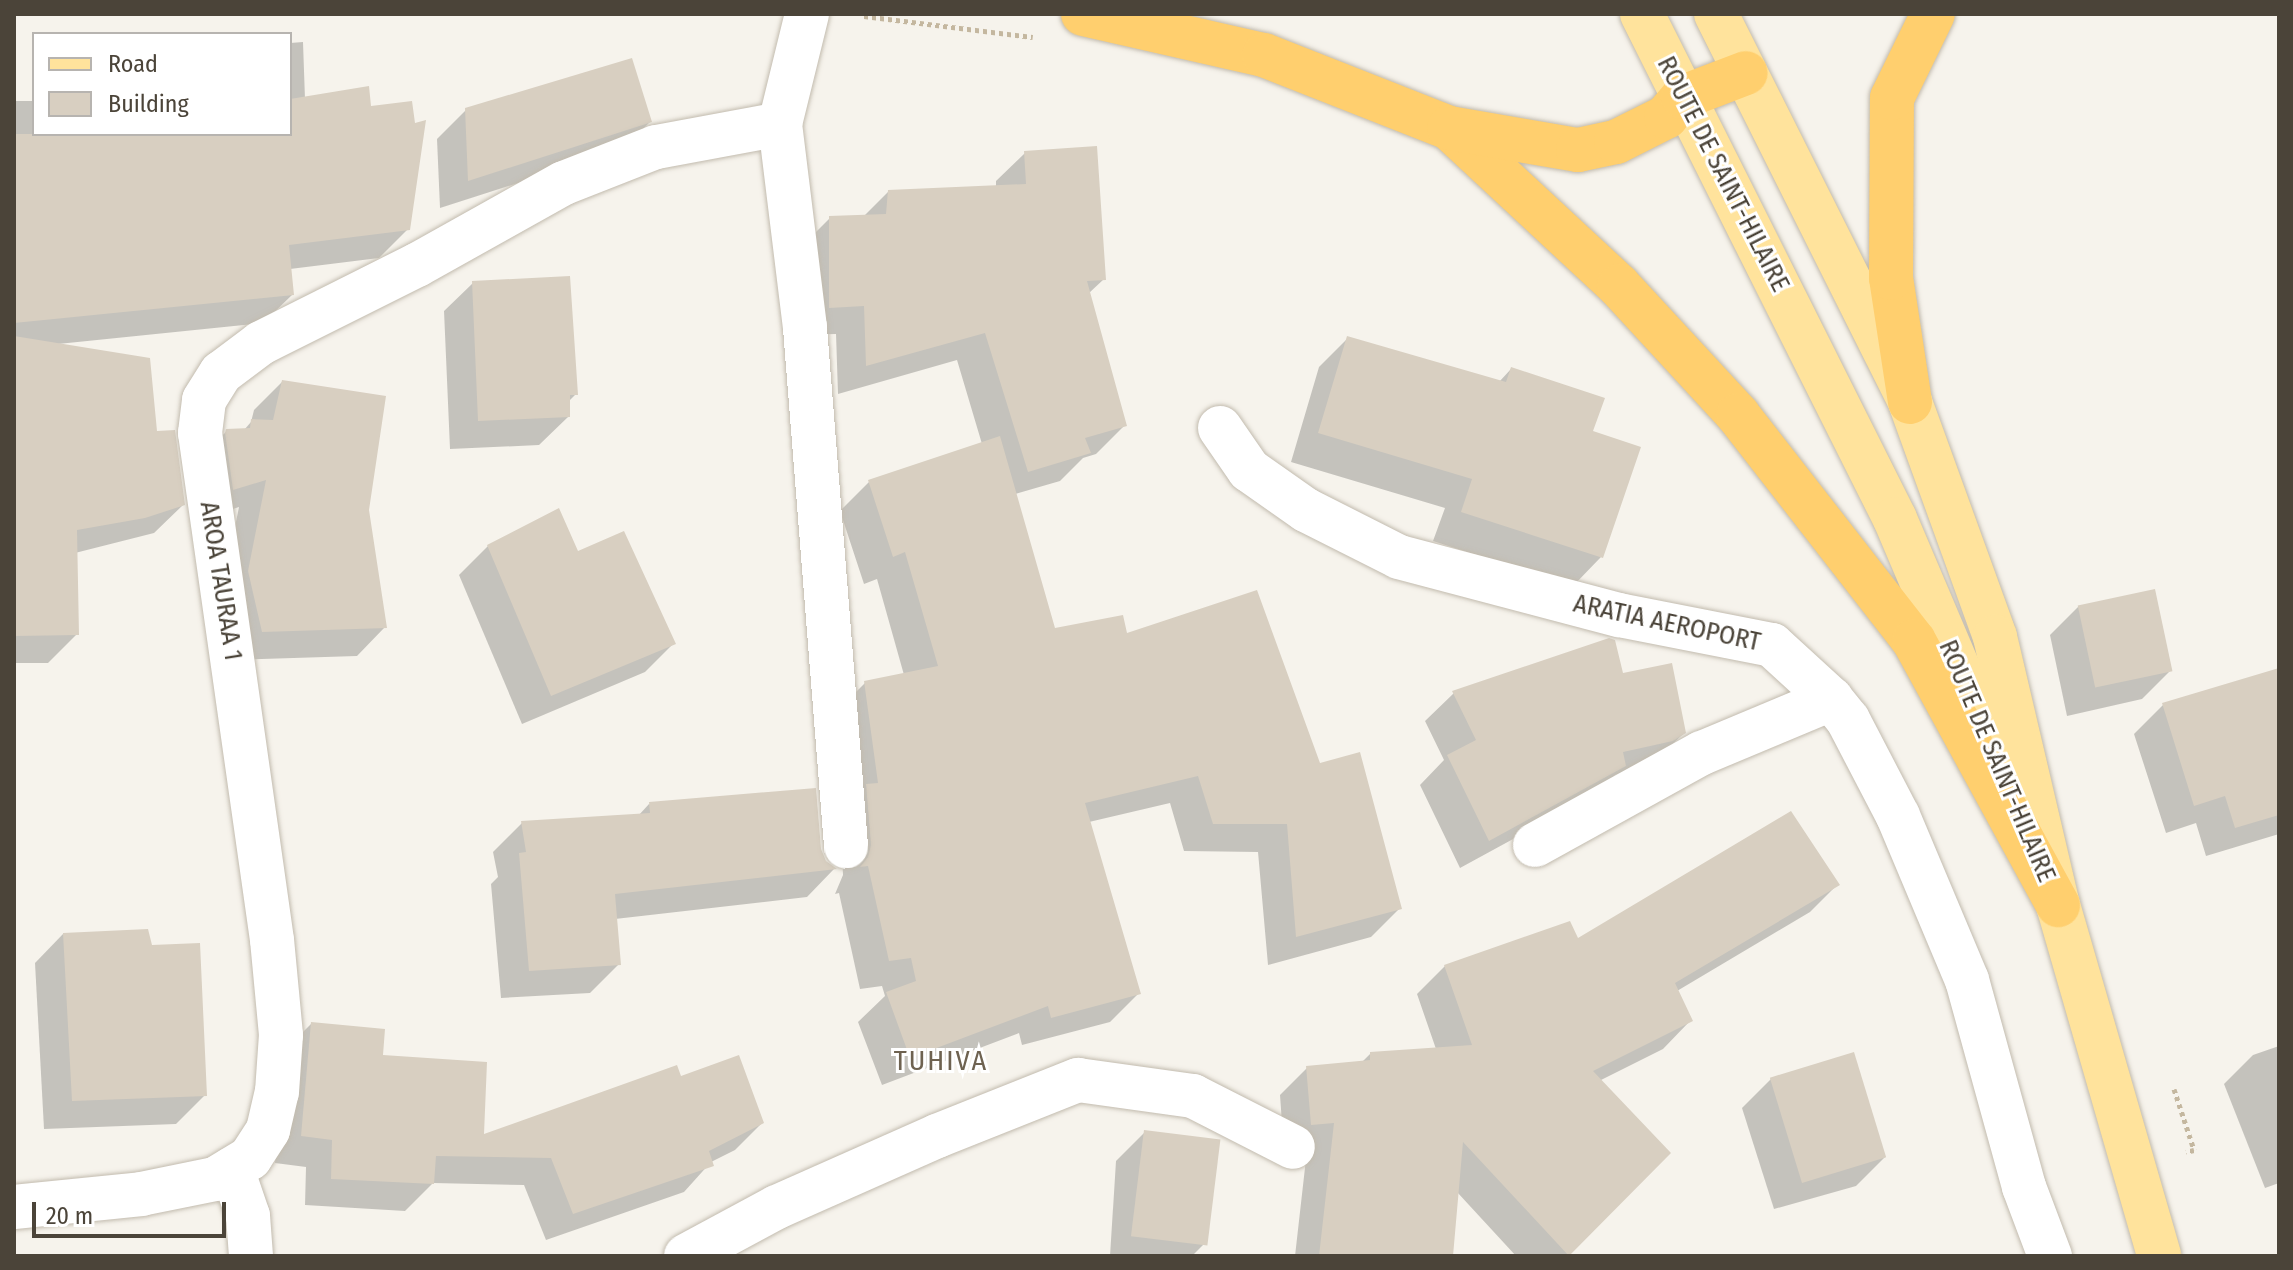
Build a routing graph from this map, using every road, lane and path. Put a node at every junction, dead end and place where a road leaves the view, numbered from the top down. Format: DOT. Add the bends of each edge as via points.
graph roads {
  1 [pos="807,14"];
  2 [pos="1083,14"];
  3 [pos="1642,14"];
  4 [pos="1716,14"];
  5 [pos="1933,14"];
  6 [pos="862,16"];
  7 [pos="1048,39"];
  8 [pos="1746,73"];
  9 [pos="1683,97"];
  10 [pos="780,124"];
  11 [pos="1449,128"];
  12 [pos="1910,402"];
  13 [pos="1220,428"];
  14 [pos="1831,699"];
  15 [pos="1535,845"];
  16 [pos="846,846"];
  17 [pos="2058,905"];
  18 [pos="1293,1147"];
  19 [pos="232,1169"];
  20 [pos="14,1207"];
  21 [pos="251,1256"];
  22 [pos="686,1256"];
  23 [pos="2050,1256"];
  24 [pos="2159,1256"];
  1 -- 10 [label="street"];
  2 -- 11 [label="highway" via="1264,55"];
  3 -- 9 [label="main road, ROUTE DE SAINT-HILAIRE"];
  4 -- 8 [label="main road, ROUTE DE SAINT-HILAIRE"];
  5 -- 12 [label="highway" via="1892,98 1891,278"];
  6 -- 7 [label="path"];
  8 -- 9 [label="highway"];
  8 -- 12 [label="main road, ROUTE DE SAINT-HILAIRE"];
  9 -- 11 [label="highway" via="1666,117 1616,142 1578,150"];
  9 -- 17 [label="main road, ROUTE DE SAINT-HILAIRE" via="1895,519"];
  10 -- 16 [label="street" via="805,328"];
  10 -- 19 [label="street, AROA TAURAA 1" via="656,147 564,183 261,343 221,373 204,400 200,433 248,750 281,1035 268,1130 250,1158"];
  11 -- 17 [label="highway" via="1619,286 1748,427 1914,641"];
  12 -- 17 [label="main road, ROUTE DE SAINT-HILAIRE" via="1995,637"];
  13 -- 14 [label="street, ARATIA AEROPORT" via="1249,470 1306,510 1399,557 1619,615 1772,645"];
  14 -- 15 [label="street" via="1702,753"];
  14 -- 23 [label="street, ARATIA AEROPORT" via="1848,720 1898,816 1967,980 2024,1187"];
  17 -- 24 [label="main road"];
  18 -- 22 [label="street" via="1193,1096 1078,1080 777,1207"];
  19 -- 20 [label="street, AROA TAURAA 1" via="215,1179 141,1194"];
  19 -- 21 [label="street" via="248,1216"];
}
